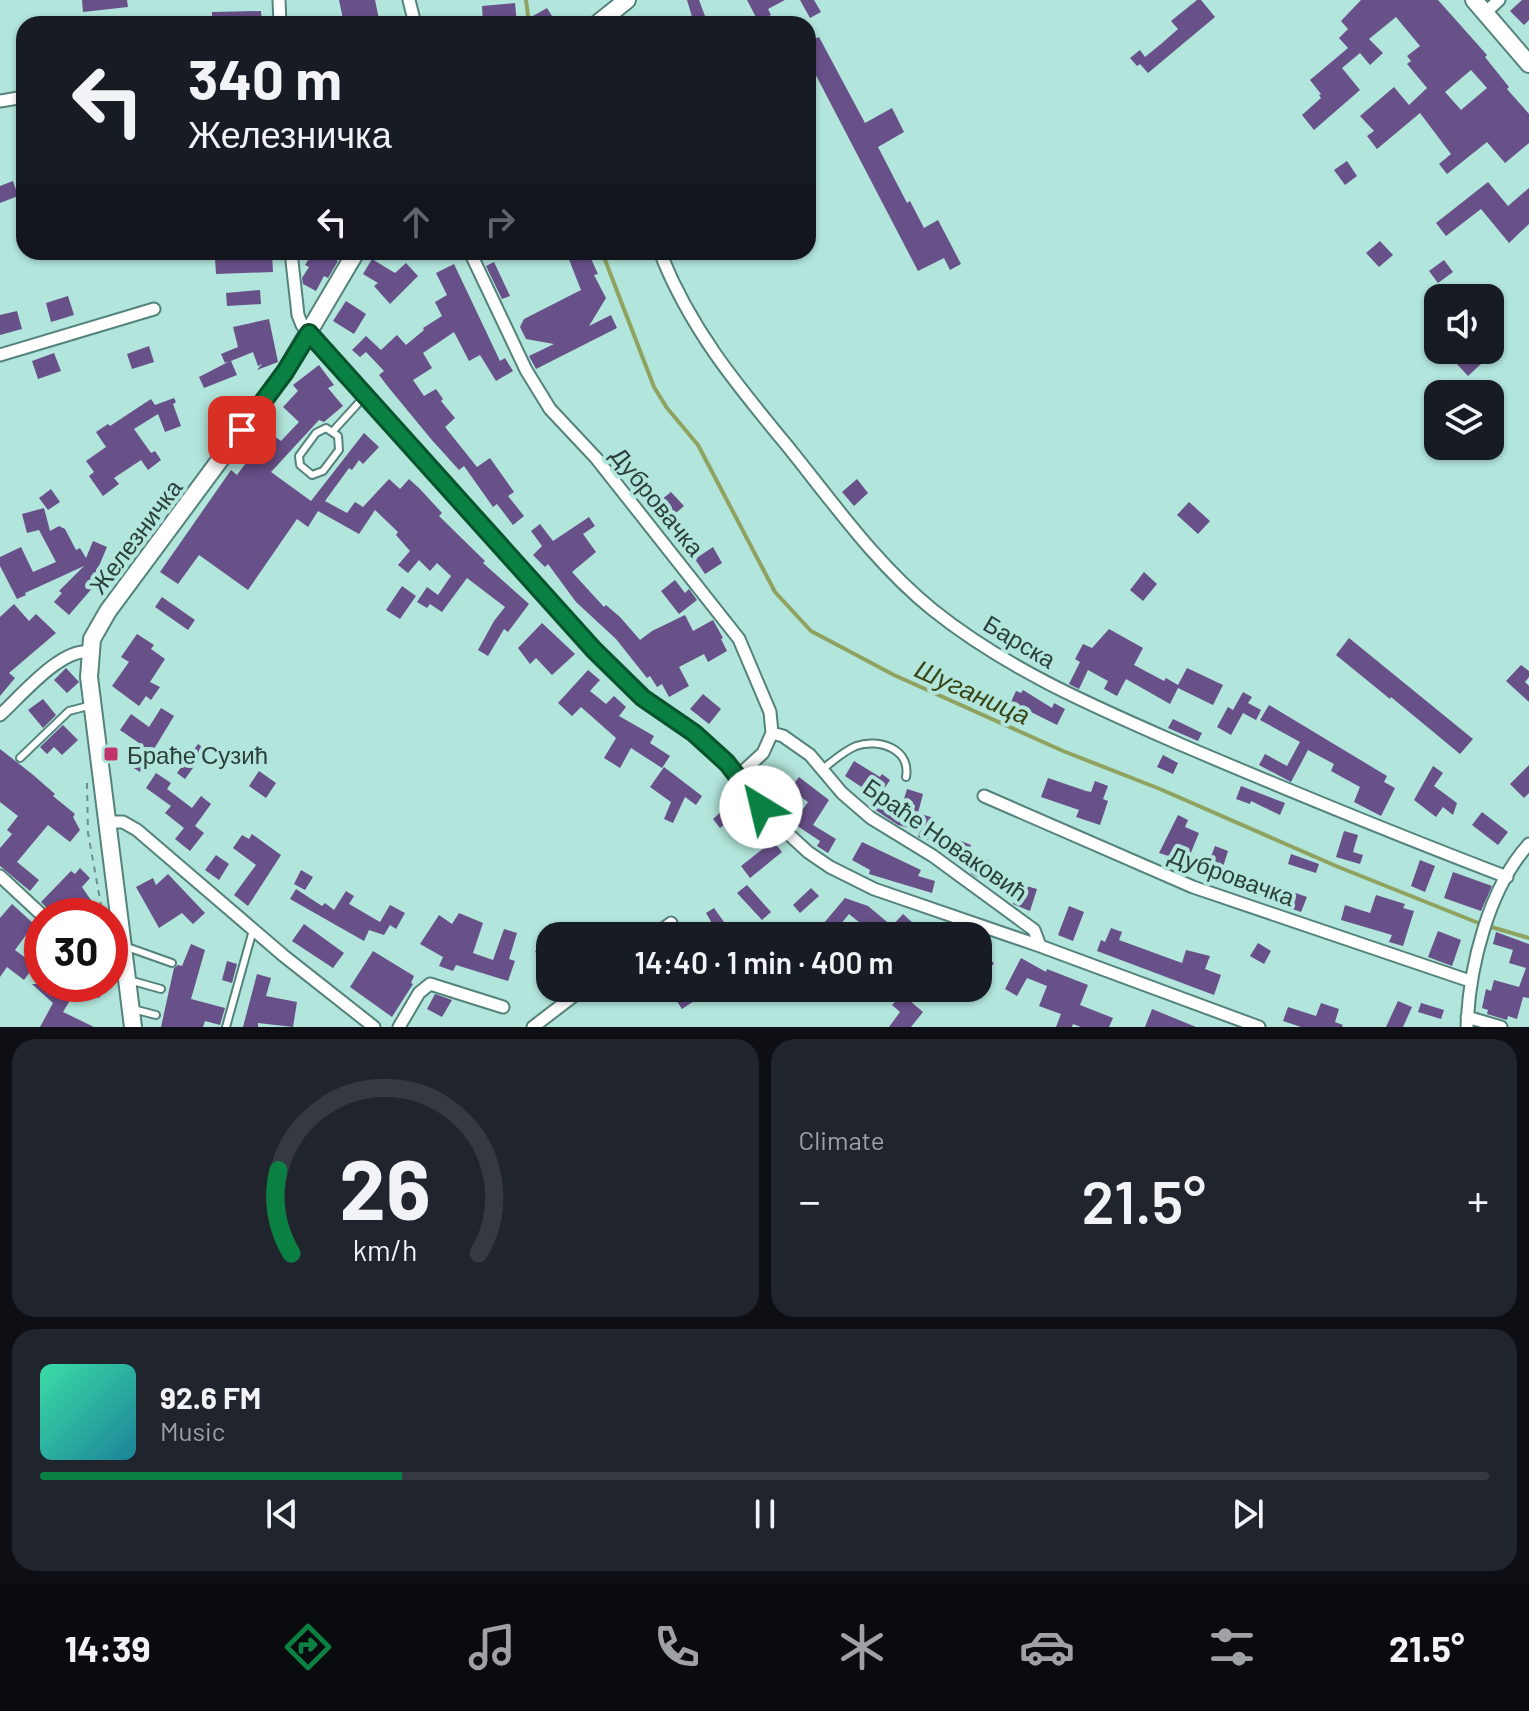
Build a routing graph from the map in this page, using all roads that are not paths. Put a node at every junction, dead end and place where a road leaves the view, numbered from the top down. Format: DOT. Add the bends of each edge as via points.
graph roads {
  1 [pos="627,0"];
  2 [pos="1499,0"];
  3 [pos="1479,6"];
  4 [pos="607,16"];
  5 [pos="1529,64"];
  6 [pos="292,260"];
  7 [pos="351,260"];
  8 [pos="474,260"];
  9 [pos="664,260"];
  10 [pos="154,309"];
  11 [pos="309,333"];
  12 [pos="0,355"];
  13 [pos="364,397"];
  14 [pos="333,431"];
  15 [pos="89,652"];
  16 [pos="92,705"];
  17 [pos="0,715"];
  18 [pos="772,733"];
  19 [pos="20,758"];
  20 [pos="824,768"];
  21 [pos="738,776"];
  22 [pos="906,777"];
  23 [pos="984,796"];
  24 [pos="106,822"];
  25 [pos="1529,844"];
  26 [pos="0,876"];
  27 [pos="1507,877"];
  28 [pos="24,898"];
  29 [pos="117,898"];
  30 [pos="253,930"];
  31 [pos="1040,946"];
  32 [pos="128,947"];
  33 [pos="172,963"];
  34 [pos="128,976"];
  35 [pos="1470,981"];
  36 [pos="161,989"];
  37 [pos="128,995"];
  38 [pos="566,1002"];
  39 [pos="503,1007"];
  40 [pos="132,1009"];
  41 [pos="156,1015"];
  42 [pos="1467,1022"];
  43 [pos="133,1027"];
  44 [pos="226,1027"];
  45 [pos="374,1027"];
  46 [pos="399,1027"];
  47 [pos="533,1027"];
  48 [pos="1259,1027"];
  49 [pos="1501,1027"];
  1 -- 4 [label="main road"];
  2 -- 3 [label="street"];
  3 -- 5 [label="main road"];
  6 -- 11 [label="street" via="298,315"];
  7 -- 11 [label="main road, Железничка"];
  8 -- 18 [label="street, Дубровачка" via="550,409 596,458 739,639 770,712"];
  9 -- 27 [label="street, Барска" via="724,369 896,575 963,632 1096,707 1300,796"];
  10 -- 12 [label="street"];
  11 -- 13 [label="street, Браће Новаковић"];
  11 -- 15 [label="main road, Железничка" via="273,390 108,611"];
  13 -- 14 [label="lane"];
  13 -- 21 [label="street, Браће Новаковић" via="594,650"];
  14 -- 14 [label="lane" via="320,430 299,456 309,474 321,473 338,453 340,443"];
  15 -- 16 [label="main road, Железничка"];
  15 -- 17 [label="street" via="61,660"];
  16 -- 19 [label="lane" via="69,711"];
  16 -- 24 [label="main road, Железничка"];
  18 -- 20 [label="street, Браће Новаковић"];
  18 -- 21 [label="street" via="763,753"];
  20 -- 22 [label="lane, Браће Новаковић" via="854,747 874,743 903,755"];
  20 -- 31 [label="street, Браће Новаковић" via="854,805 1019,917 1034,930"];
  21 -- 31 [label="street, Браће Новаковић" via="771,818 830,867 874,889"];
  23 -- 35 [label="street, Дубровачка" via="1193,887"];
  24 -- 29 [label="main road, Железничка"];
  24 -- 30 [label="street" via="123,822 137,830"];
  25 -- 27 [label="street"];
  26 -- 28 [label="street"];
  27 -- 35 [label="street"];
  30 -- 44 [label="lane"];
  30 -- 45 [label="street"];
  31 -- 48 [label="street, Браће Новаковић"];
  32 -- 33 [label="lane"];
  34 -- 36 [label="lane"];
  35 -- 42 [label="street"];
  37 -- 40 [label="main road, Железничка"];
  38 -- 47 [label="street"];
  39 -- 46 [label="street" via="430,984"];
  40 -- 41 [label="lane"];
  40 -- 43 [label="main road, Железничка"];
  42 -- 49 [label="street"];
}
